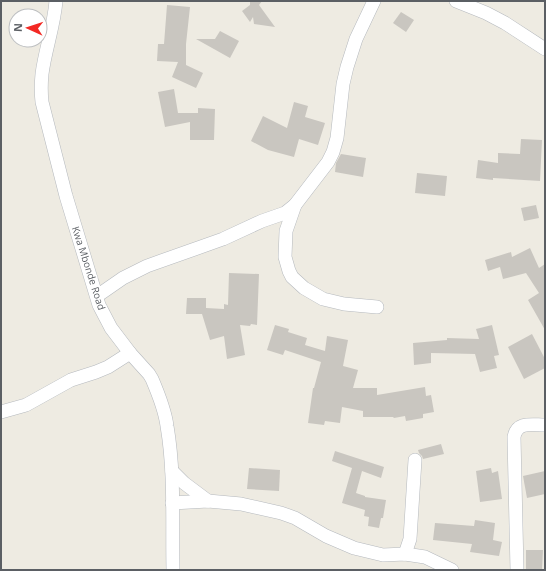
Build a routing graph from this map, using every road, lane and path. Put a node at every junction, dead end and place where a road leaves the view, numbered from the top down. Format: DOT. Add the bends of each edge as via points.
graph roads {
  1 [pos="56,1"];
  2 [pos="374,1"];
  3 [pos="456,1"];
  4 [pos="479,5"];
  5 [pos="545,49"];
  6 [pos="295,205"];
  7 [pos="97,296"];
  8 [pos="377,307"];
  9 [pos="130,353"];
  10 [pos="1,412"];
  11 [pos="545,425"];
  12 [pos="415,460"];
  13 [pos="172,472"];
  14 [pos="208,501"];
  15 [pos="172,503"];
  16 [pos="405,554"];
  17 [pos="173,570"];
  18 [pos="452,570"];
  19 [pos="517,570"];
  1 -- 7 [label="street, Kwa Mbonde Road" via="42,73 42,102 66,196"];
  2 -- 6 [label="street" via="356,40 342,84 337,138 333,152"];
  3 -- 4 [label="street"];
  4 -- 5 [label="street"];
  6 -- 7 [label="street" via="285,214 147,266 123,278"];
  6 -- 8 [label="street" via="285,238 285,257 292,277 304,288 323,299"];
  7 -- 9 [label="street, Kwa Mbonde Road" via="111,328"];
  9 -- 10 [label="street" via="108,367 71,380 26,405"];
  9 -- 13 [label="street, Kwa Mbonde Road" via="155,384 167,424"];
  11 -- 19 [label="street" via="523,425 516,430 514,437"];
  12 -- 16 [label="street" via="410,539"];
  13 -- 14 [label="street"];
  13 -- 15 [label="street, Kwa Mbonde Road"];
  14 -- 15 [label="street"];
  14 -- 16 [label="street" via="241,504 281,513 354,548 383,555"];
  15 -- 17 [label="street, Kwa Mbonde Road"];
  16 -- 18 [label="street" via="425,557"];
}
